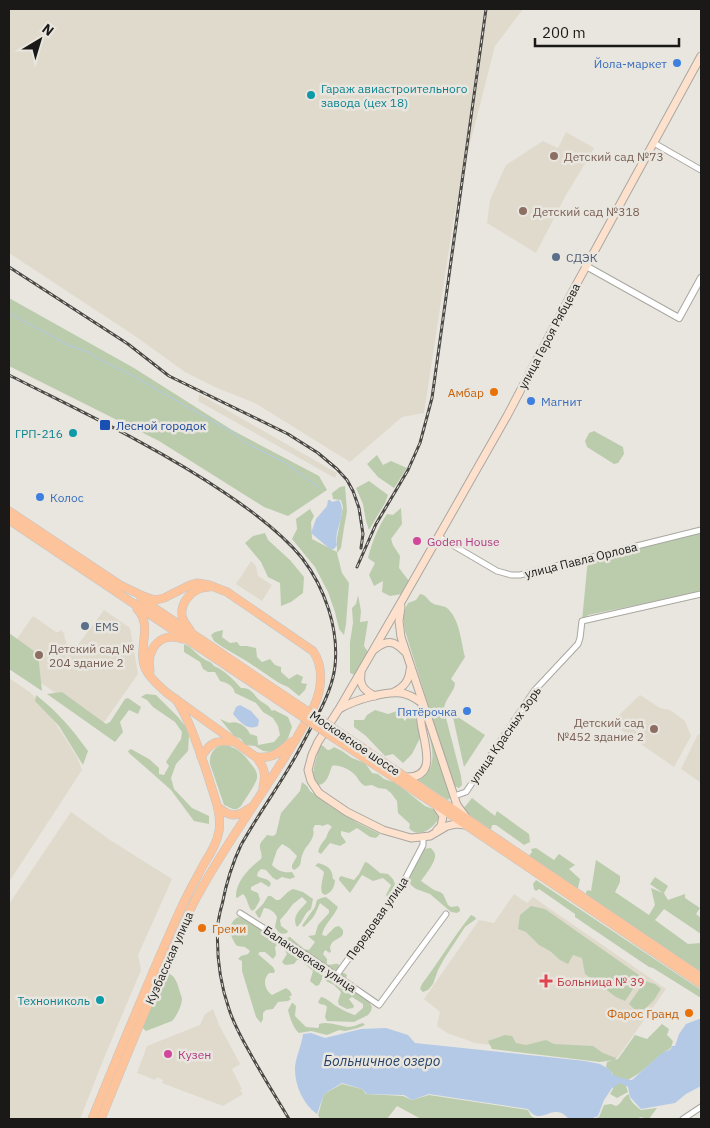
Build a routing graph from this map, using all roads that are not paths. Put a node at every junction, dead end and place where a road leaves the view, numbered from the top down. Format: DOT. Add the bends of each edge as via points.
graph roads {
  1 [pos="701,56"];
  2 [pos="654,143"];
  3 [pos="701,170"];
  4 [pos="586,266"];
  5 [pos="701,278"];
  6 [pos="9,511"];
  7 [pos="9,520"];
  8 [pos="701,530"];
  9 [pos="439,536"];
  10 [pos="214,587"];
  11 [pos="118,588"];
  12 [pos="701,594"];
  13 [pos="404,597"];
  14 [pos="199,642"];
  15 [pos="372,651"];
  16 [pos="406,653"];
  17 [pos="410,667"];
  18 [pos="361,671"];
  19 [pos="151,676"];
  20 [pos="394,692"];
  21 [pos="375,696"];
  22 [pos="176,700"];
  23 [pos="422,704"];
  24 [pos="339,709"];
  25 [pos="336,735"];
  26 [pos="296,737"];
  27 [pos="236,742"];
  28 [pos="201,757"];
  29 [pos="256,757"];
  30 [pos="405,777"];
  31 [pos="262,792"];
  32 [pos="454,796"];
  33 [pos="432,802"];
  34 [pos="253,806"];
  35 [pos="218,807"];
  36 [pos="467,823"];
  37 [pos="436,833"];
  38 [pos="423,838"];
  39 [pos="240,913"];
  40 [pos="446,914"];
  41 [pos="336,976"];
  42 [pos="701,977"];
  43 [pos="701,984"];
  44 [pos="701,1107"];
  45 [pos="92,1119"];
  46 [pos="101,1119"];
  47 [pos="683,1119"];
  1 -- 2 [label="main road, улица Героя Рябцева"];
  2 -- 3 [label="street"];
  2 -- 4 [label="main road, улица Героя Рябцева"];
  4 -- 5 [label="street" via="679,318"];
  4 -- 9 [label="main road, улица Героя Рябцева"];
  6 -- 11 [label="main road, Московское шоссе"];
  7 -- 11 [label="main road, Московское шоссе"];
  8 -- 9 [label="street, улица Павла Орлова" via="520,575 497,571"];
  9 -- 13 [label="main road, улица Героя Рябцева"];
  10 -- 11 [label="main road" via="197,583 156,600"];
  10 -- 14 [label="main road" via="204,587 192,593 182,610 185,623"];
  10 -- 26 [label="main road" via="227,592 303,643 318,658 318,694"];
  11 -- 14 [label="main road, Московское шоссе"];
  11 -- 19 [label="main road" via="143,617 143,663"];
  12 -- 32 [label="street, улица Красных Зорь" via="582,621 578,644 534,691 466,792"];
  13 -- 15 [label="main road, улица Героя Рябцева"];
  13 -- 16 [label="main road" via="399,627"];
  14 -- 19 [label="main road" via="169,637 162,639 155,644 149,657"];
  14 -- 25 [label="main road, Московское шоссе, bridge"];
  15 -- 16 [label="main road" via="389,642 396,643"];
  15 -- 18 [label="main road"];
  16 -- 17 [label="main road"];
  17 -- 20 [label="main road" via="408,681"];
  17 -- 23 [label="main road"];
  18 -- 21 [label="main road" via="360,684"];
  18 -- 24 [label="main road"];
  19 -- 22 [label="main road"];
  20 -- 21 [label="main road"];
  20 -- 23 [label="main road" via="408,695"];
  21 -- 24 [label="main road" via="358,699"];
  22 -- 27 [label="main road"];
  22 -- 28 [label="main road"];
  23 -- 30 [label="main road" via="421,723 427,746 427,764 417,776"];
  23 -- 32 [label="main road"];
  24 -- 38 [label="main road" via="312,756 308,770 314,787 347,812 383,830"];
  25 -- 30 [label="main road, Московское шоссе"];
  25 -- 33 [label="main road, Московское шоссе"];
  26 -- 29 [label="main road" via="279,753 271,757"];
  26 -- 31 [label="main road"];
  27 -- 28 [label="main road" via="216,742"];
  27 -- 29 [label="main road"];
  28 -- 35 [label="main road"];
  29 -- 31 [label="main road" via="265,771"];
  30 -- 36 [label="main road, Московское шоссе"];
  31 -- 34 [label="main road"];
  32 -- 36 [label="main road"];
  33 -- 36 [label="main road, Московское шоссе"];
  33 -- 37 [label="main road" via="443,816"];
  34 -- 35 [label="main road" via="236,815 225,813"];
  34 -- 46 [label="main road, Кузбасская улица" via="198,894 149,1001"];
  35 -- 45 [label="main road, Кузбасская улица" via="219,833 215,845 189,891 155,966"];
  36 -- 37 [label="main road" via="447,826"];
  36 -- 42 [label="main road, Московское шоссе"];
  36 -- 43 [label="main road, Московское шоссе"];
  37 -- 38 [label="main road"];
  38 -- 41 [label="street, Передовая улица" via="423,845 403,883"];
  39 -- 41 [label="street, Балаковская улица"];
  40 -- 41 [label="street, Балаковская улица" via="379,1005"];
  44 -- 47 [label="street"];
}
